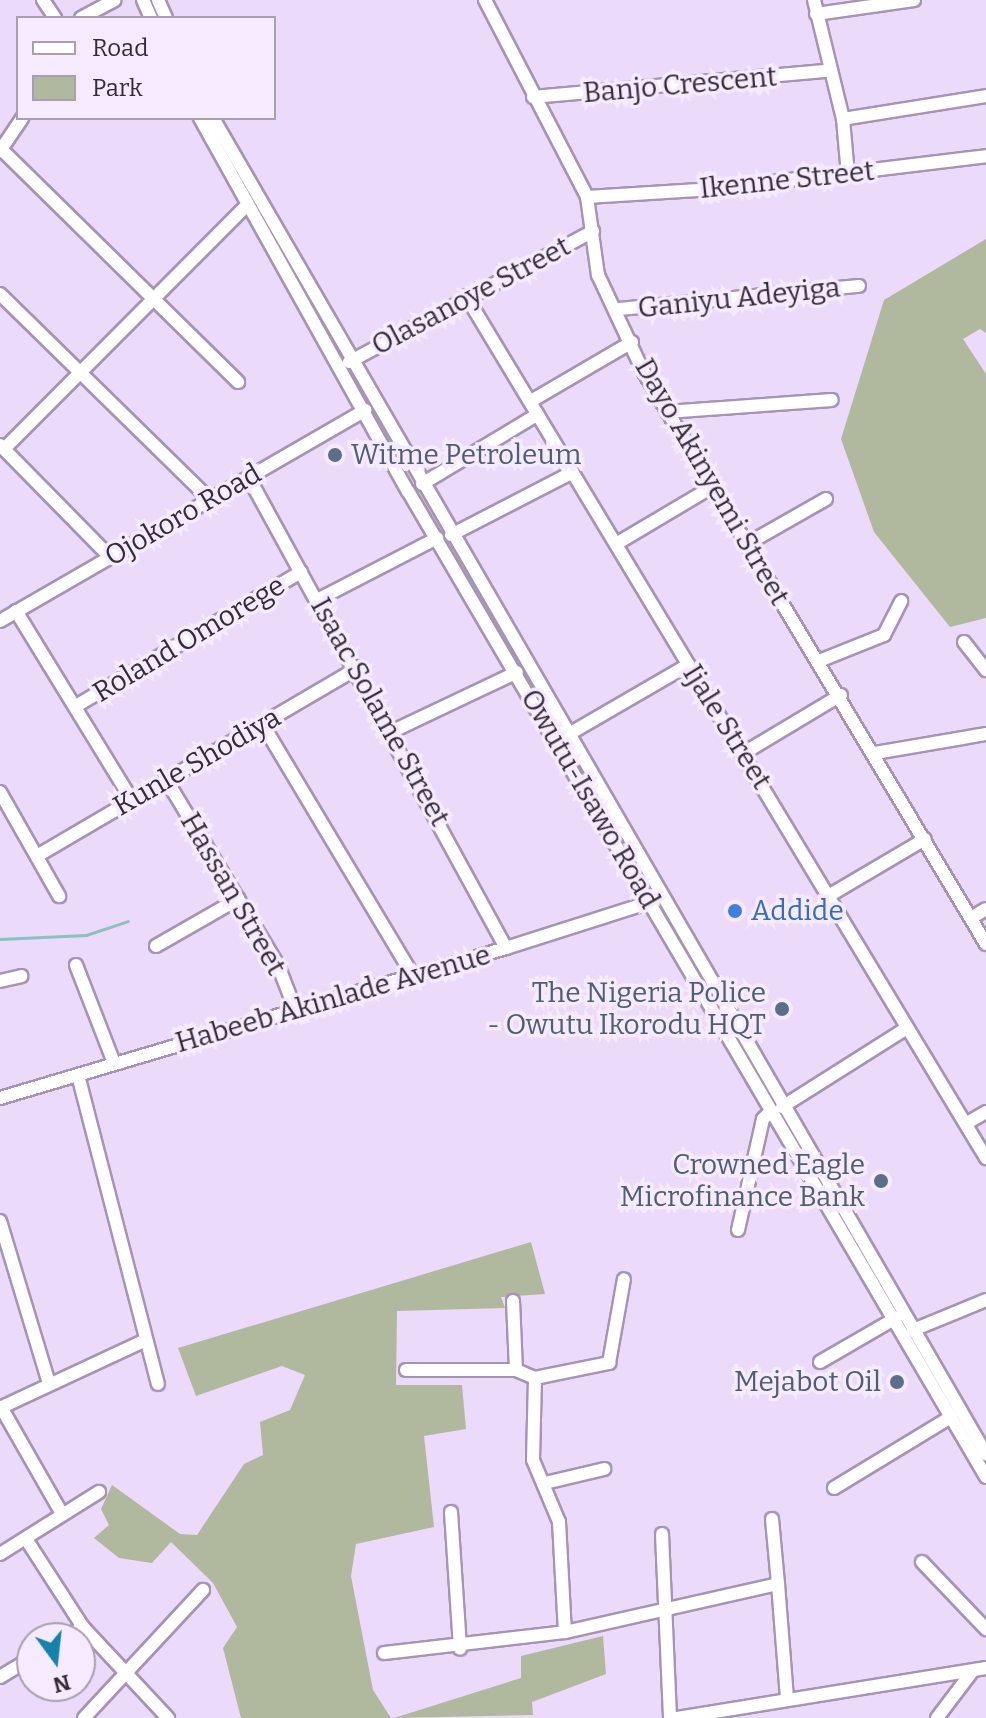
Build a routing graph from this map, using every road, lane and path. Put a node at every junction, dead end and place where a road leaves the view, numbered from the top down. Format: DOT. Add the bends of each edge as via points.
graph roads {
  1 [pos="115,0"];
  2 [pos="485,0"];
  3 [pos="814,0"];
  4 [pos="914,0"];
  5 [pos="816,14"];
  6 [pos="85,16"];
  7 [pos="827,71"];
  8 [pos="986,96"];
  9 [pos="533,97"];
  10 [pos="843,119"];
  11 [pos="21,120"];
  12 [pos="201,120"];
  13 [pos="214,120"];
  14 [pos="0,149"];
  15 [pos="986,156"];
  16 [pos="848,175"];
  17 [pos="587,197"];
  18 [pos="246,206"];
  19 [pos="593,231"];
  20 [pos="859,286"];
  21 [pos="0,294"];
  22 [pos="154,296"];
  23 [pos="466,296"];
  24 [pos="619,309"];
  25 [pos="632,342"];
  26 [pos="349,362"];
  27 [pos="80,375"];
  28 [pos="238,382"];
  29 [pos="832,400"];
  30 [pos="531,401"];
  31 [pos="366,410"];
  32 [pos="667,412"];
  33 [pos="538,414"];
  34 [pos="2,447"];
  35 [pos="573,472"];
  36 [pos="249,478"];
  37 [pos="422,484"];
  38 [pos="712,487"];
  39 [pos="209,499"];
  40 [pos="826,499"];
  41 [pos="451,535"];
  42 [pos="437,538"];
  43 [pos="616,544"];
  44 [pos="747,544"];
  45 [pos="109,556"];
  46 [pos="301,572"];
  47 [pos="319,599"];
  48 [pos="901,601"];
  49 [pos="16,611"];
  50 [pos="0,621"];
  51 [pos="964,642"];
  52 [pos="819,661"];
  53 [pos="688,665"];
  54 [pos="358,668"];
  55 [pos="986,670"];
  56 [pos="517,672"];
  57 [pos="841,695"];
  58 [pos="76,706"];
  59 [pos="263,725"];
  60 [pos="393,731"];
  61 [pos="569,734"];
  62 [pos="986,734"];
  63 [pos="744,753"];
  64 [pos="875,753"];
  65 [pos="167,781"];
  66 [pos="0,792"];
  67 [pos="132,800"];
  68 [pos="925,839"];
  69 [pos="37,856"];
  70 [pos="657,886"];
  71 [pos="830,895"];
  72 [pos="59,896"];
  73 [pos="648,898"];
  74 [pos="238,899"];
  75 [pos="986,909"];
  76 [pos="971,918"];
  77 [pos="986,944"];
  78 [pos="156,946"];
  79 [pos="506,948"];
  80 [pos="76,965"];
  81 [pos="412,974"];
  82 [pos="21,976"];
  83 [pos="0,981"];
  84 [pos="295,1009"];
  85 [pos="907,1028"];
  86 [pos="114,1063"];
  87 [pos="78,1075"];
  88 [pos="0,1098"];
  89 [pos="776,1109"];
  90 [pos="986,1112"];
  91 [pos="967,1123"];
  92 [pos="986,1158"];
  93 [pos="0,1221"];
  94 [pos="738,1230"];
  95 [pos="14,1279"];
  96 [pos="624,1279"];
  97 [pos="0,1283"];
  98 [pos="986,1300"];
  99 [pos="513,1301"];
  100 [pos="896,1318"];
  101 [pos="913,1330"];
  102 [pos="144,1341"];
  103 [pos="820,1362"];
  104 [pos="406,1370"];
  105 [pos="516,1370"];
  106 [pos="535,1378"];
  107 [pos="48,1380"];
  108 [pos="158,1384"];
  109 [pos="1,1407"];
  110 [pos="951,1417"];
  111 [pos="985,1450"];
  112 [pos="604,1469"];
  113 [pos="986,1477"];
  114 [pos="545,1483"];
  115 [pos="834,1488"];
  116 [pos="99,1492"];
  117 [pos="451,1512"];
  118 [pos="62,1514"];
  119 [pos="772,1519"];
  120 [pos="662,1534"];
  121 [pos="26,1539"];
  122 [pos="0,1554"];
  123 [pos="922,1562"];
  124 [pos="778,1584"];
  125 [pos="203,1590"];
  126 [pos="668,1612"];
  127 [pos="80,1622"];
  128 [pos="986,1629"];
  129 [pos="565,1632"];
  130 [pos="96,1642"];
  131 [pos="460,1649"];
  132 [pos="384,1653"];
  133 [pos="986,1668"];
  134 [pos="971,1673"];
  135 [pos="123,1674"];
  136 [pos="787,1699"];
  137 [pos="84,1718"];
  138 [pos="168,1718"];
  139 [pos="670,1718"];
  140 [pos="677,1718"];
  141 [pos="937,1718"];
  1 -- 6 [label="street"];
  2 -- 9 [label="street, Dayo Akinyemi Street"];
  3 -- 5 [label="street"];
  4 -- 5 [label="street"];
  5 -- 7 [label="street"];
  7 -- 9 [label="street, Banjo Crescent"];
  7 -- 10 [label="street"];
  8 -- 10 [label="street"];
  9 -- 17 [label="street, Dayo Akinyemi Street"];
  10 -- 16 [label="street"];
  11 -- 14 [label="street"];
  12 -- 18 [label="street, Owutu-Isawo Road"];
  13 -- 26 [label="street, Owutu-Isawo Road"];
  14 -- 22 [label="street"];
  15 -- 16 [label="street, Ikenne Street"];
  16 -- 17 [label="street, Ikenne Street"];
  17 -- 19 [label="street, Dayo Akinyemi Street"];
  18 -- 22 [label="street"];
  18 -- 31 [label="street, Owutu-Isawo Road"];
  19 -- 23 [label="street, Olasanoye Street"];
  19 -- 24 [label="street, Dayo Akinyemi Street" via="598,275"];
  20 -- 24 [label="street, Ganiyu Adeyiga"];
  21 -- 27 [label="street"];
  22 -- 27 [label="street"];
  22 -- 28 [label="street"];
  23 -- 26 [label="street, Olasanoye Street"];
  23 -- 30 [label="street, Ijale Street"];
  24 -- 25 [label="street, Dayo Akinyemi Street"];
  25 -- 30 [label="street"];
  25 -- 32 [label="street, Dayo Akinyemi Street"];
  26 -- 37 [label="street, Owutu-Isawo Road"];
  27 -- 34 [label="street"];
  27 -- 39 [label="street"];
  29 -- 32 [label="street"];
  30 -- 33 [label="street, Ijale Street"];
  31 -- 36 [label="street, Ojokoro Road"];
  31 -- 42 [label="street, Owutu-Isawo Road"];
  32 -- 38 [label="street, Dayo Akinyemi Street"];
  33 -- 35 [label="street, Ijale Street"];
  33 -- 37 [label="street"];
  34 -- 45 [label="street"];
  35 -- 41 [label="street"];
  35 -- 43 [label="street, Ijale Street"];
  36 -- 39 [label="street, Ojokoro Road"];
  36 -- 46 [label="street, Isaac Solame Street"];
  37 -- 41 [label="street, Owutu-Isawo Road"];
  38 -- 43 [label="street"];
  38 -- 44 [label="street, Dayo Akinyemi Street"];
  39 -- 45 [label="street, Ojokoro Road"];
  40 -- 44 [label="street"];
  41 -- 61 [label="street, Owutu-Isawo Road"];
  42 -- 47 [label="street"];
  42 -- 56 [label="street, Owutu-Isawo Road"];
  43 -- 53 [label="street, Ijale Street"];
  44 -- 52 [label="street, Dayo Akinyemi Street"];
  45 -- 49 [label="street, Ojokoro Road"];
  46 -- 47 [label="street, Isaac Solame Street"];
  46 -- 58 [label="street, Roland Omorege"];
  47 -- 54 [label="street, Isaac Solame Street"];
  48 -- 52 [label="street" via="884,635"];
  49 -- 50 [label="street, Ojokoro Road"];
  49 -- 58 [label="street"];
  51 -- 55 [label="street"];
  52 -- 57 [label="street, Dayo Akinyemi Street"];
  53 -- 61 [label="street"];
  53 -- 63 [label="street, Ijale Street"];
  54 -- 59 [label="street, Kunle Shodiya"];
  54 -- 60 [label="street, Isaac Solame Street"];
  56 -- 60 [label="street"];
  56 -- 73 [label="street, Owutu-Isawo Road"];
  57 -- 63 [label="street"];
  57 -- 64 [label="street, Dayo Akinyemi Street"];
  58 -- 67 [label="street"];
  59 -- 65 [label="street, Kunle Shodiya"];
  59 -- 81 [label="street"];
  60 -- 79 [label="street, Isaac Solame Street"];
  61 -- 70 [label="street, Owutu-Isawo Road"];
  62 -- 64 [label="street"];
  63 -- 71 [label="street, Ijale Street"];
  64 -- 68 [label="street, Dayo Akinyemi Street"];
  65 -- 67 [label="street, Kunle Shodiya"];
  65 -- 74 [label="street, Hassan Street"];
  66 -- 69 [label="street"];
  67 -- 69 [label="street, Kunle Shodiya"];
  68 -- 71 [label="street"];
  68 -- 76 [label="street, Dayo Akinyemi Street"];
  69 -- 72 [label="street"];
  70 -- 73 [label="street"];
  70 -- 89 [label="street, Owutu-Isawo Road"];
  71 -- 85 [label="street, Ijale Street"];
  73 -- 79 [label="street, Habeeb Akinlade Avenue"];
  73 -- 89 [label="street, Owutu-Isawo Road"];
  74 -- 78 [label="street"];
  74 -- 84 [label="street, Hassan Street"];
  75 -- 76 [label="street"];
  76 -- 77 [label="street, Dayo Akinyemi Street"];
  79 -- 81 [label="street, Habeeb Akinlade Avenue"];
  80 -- 86 [label="street"];
  81 -- 84 [label="street, Habeeb Akinlade Avenue"];
  82 -- 83 [label="street"];
  84 -- 86 [label="street, Habeeb Akinlade Avenue"];
  85 -- 89 [label="street"];
  85 -- 91 [label="street, Ijale Street"];
  86 -- 87 [label="street, Habeeb Akinlade Avenue"];
  87 -- 88 [label="street, Habeeb Akinlade Avenue"];
  87 -- 102 [label="street"];
  89 -- 94 [label="street" via="763,1119"];
  89 -- 100 [label="street, Owutu-Isawo Road"];
  89 -- 101 [label="street, Owutu-Isawo Road"];
  90 -- 91 [label="street"];
  91 -- 92 [label="street, Ijale Street"];
  93 -- 95 [label="street"];
  95 -- 97 [label="street"];
  95 -- 107 [label="street"];
  96 -- 106 [label="street" via="613,1360"];
  98 -- 101 [label="street"];
  99 -- 105 [label="street"];
  100 -- 103 [label="street"];
  100 -- 110 [label="street, Owutu-Isawo Road"];
  101 -- 111 [label="street, Owutu-Isawo Road"];
  102 -- 107 [label="street"];
  102 -- 108 [label="street"];
  104 -- 105 [label="street"];
  105 -- 106 [label="street"];
  106 -- 114 [label="street" via="533,1460"];
  107 -- 109 [label="street"];
  109 -- 118 [label="street"];
  110 -- 113 [label="street, Owutu-Isawo Road"];
  110 -- 115 [label="street"];
  112 -- 114 [label="street"];
  114 -- 129 [label="street" via="559,1522"];
  116 -- 118 [label="street"];
  117 -- 131 [label="street"];
  118 -- 121 [label="street"];
  119 -- 124 [label="street"];
  120 -- 126 [label="street"];
  121 -- 122 [label="street"];
  121 -- 127 [label="street"];
  123 -- 128 [label="street"];
  124 -- 126 [label="street"];
  124 -- 136 [label="street"];
  125 -- 135 [label="street"];
  126 -- 129 [label="street"];
  126 -- 139 [label="street"];
  129 -- 131 [label="street"];
  130 -- 135 [label="street"];
  131 -- 132 [label="street"];
  133 -- 134 [label="street"];
  134 -- 136 [label="street"];
  134 -- 141 [label="street"];
  135 -- 137 [label="street"];
  135 -- 138 [label="street"];
  136 -- 140 [label="street"];
}
